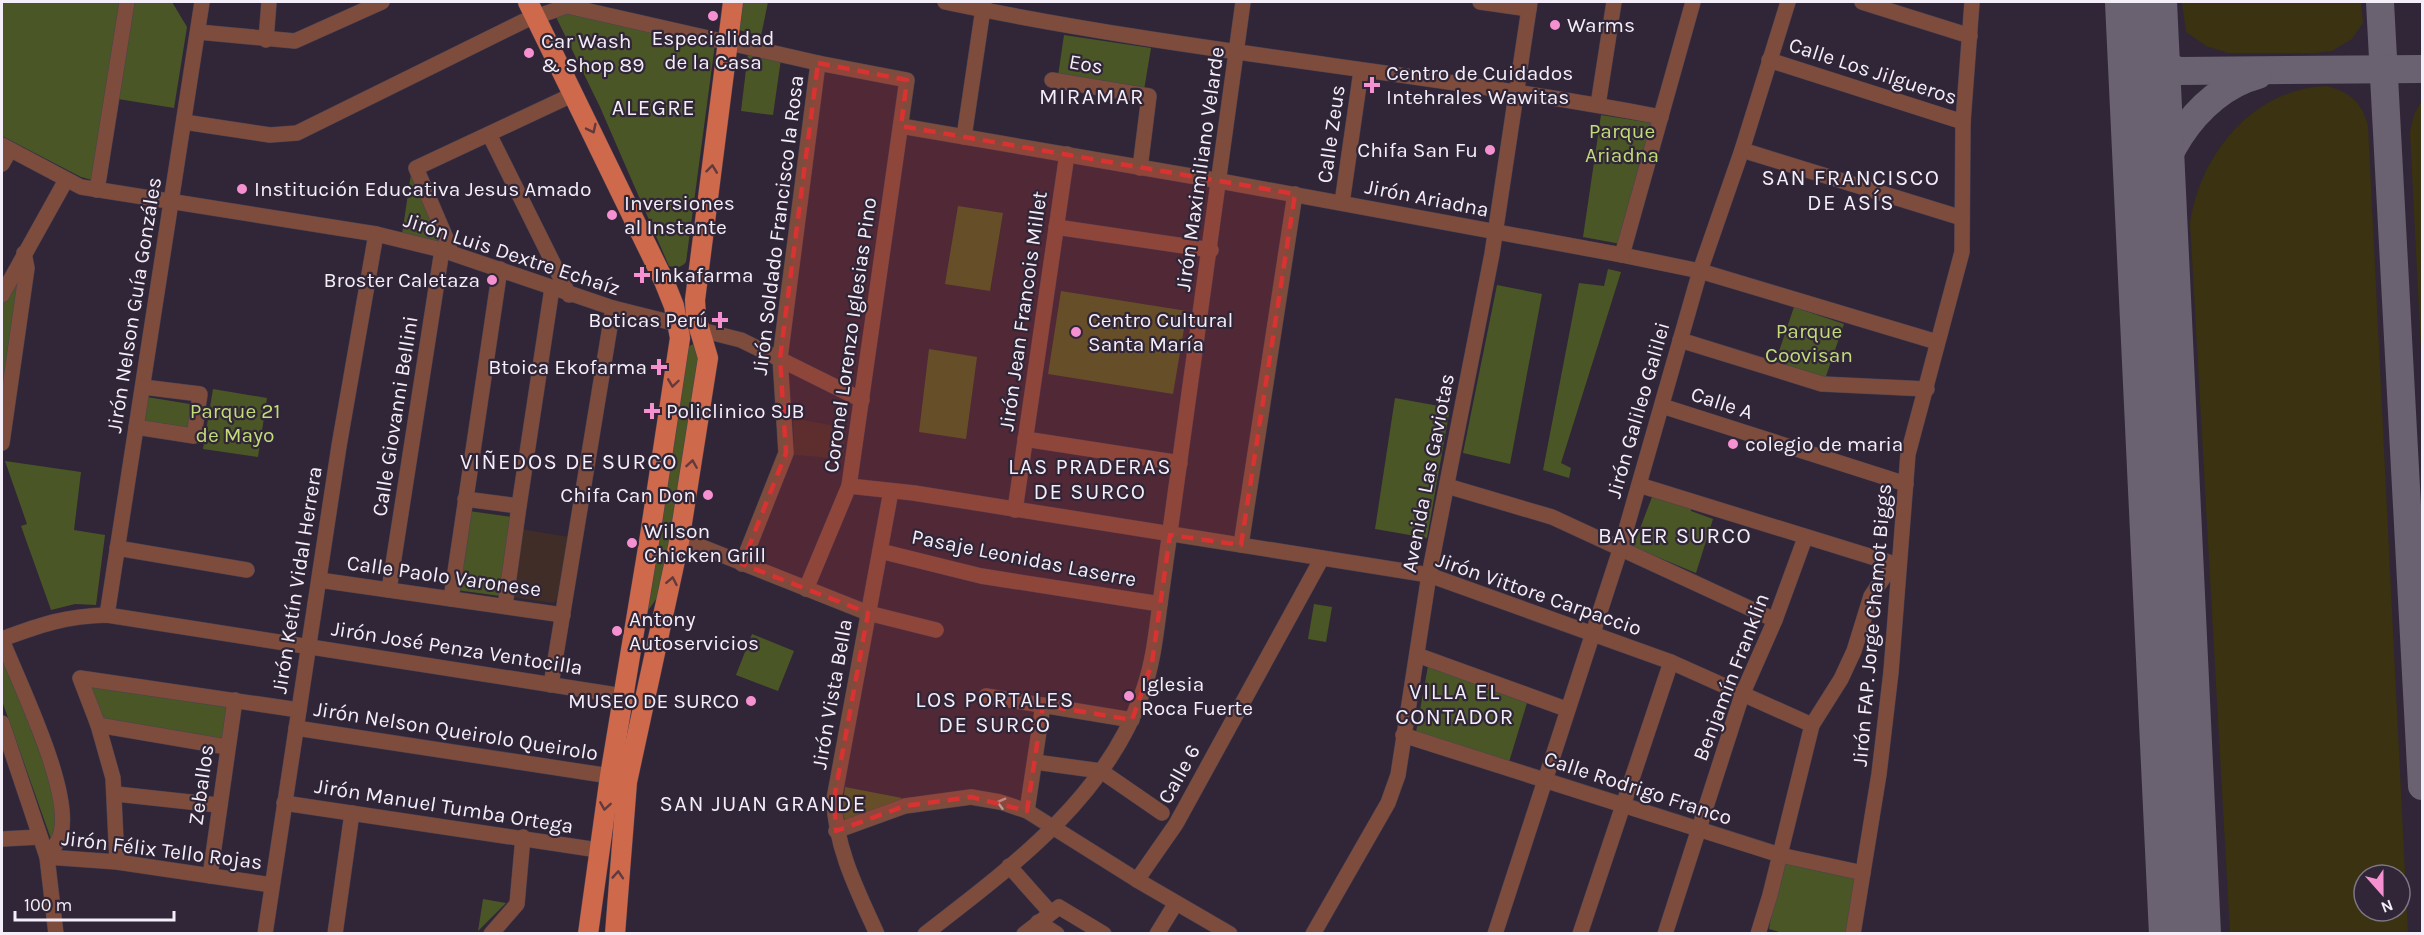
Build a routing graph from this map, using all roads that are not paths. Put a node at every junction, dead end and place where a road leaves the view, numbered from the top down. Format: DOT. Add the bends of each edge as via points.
graph roads {
  1 [pos="127,2"];
  2 [pos="202,2"];
  3 [pos="269,2"];
  4 [pos="382,2"];
  5 [pos="733,2"];
  6 [pos="945,2"];
  7 [pos="1243,2"];
  8 [pos="1480,2"];
  9 [pos="1614,2"];
  10 [pos="1693,2"];
  11 [pos="1788,2"];
  12 [pos="1862,2"];
  13 [pos="1972,2"];
  14 [pos="983,5"];
  15 [pos="1529,5"];
  16 [pos="532,9"];
  17 [pos="198,32"];
  18 [pos="1970,36"];
  19 [pos="266,40"];
  20 [pos="728,42"];
  21 [pos="1237,53"];
  22 [pos="1770,60"];
  23 [pos="818,63"];
  24 [pos="1361,71"];
  25 [pos="1052,80"];
  26 [pos="574,94"];
  27 [pos="1515,94"];
  28 [pos="1598,105"];
  29 [pos="1661,117"];
  30 [pos="184,122"];
  31 [pos="1963,122"];
  32 [pos="901,126"];
  33 [pos="490,136"];
  34 [pos="964,137"];
  35 [pos="6,148"];
  36 [pos="1742,150"];
  37 [pos="1067,154"];
  38 [pos="2,164"];
  39 [pos="1140,168"];
  40 [pos="66,180"];
  41 [pos="1220,180"];
  42 [pos="97,190"];
  43 [pos="1295,194"];
  44 [pos="171,201"];
  45 [pos="1342,202"];
  46 [pos="1962,218"];
  47 [pos="1056,227"];
  48 [pos="1495,232"];
  49 [pos="376,234"];
  50 [pos="1211,250"];
  51 [pos="446,251"];
  52 [pos="24,253"];
  53 [pos="1622,255"];
  54 [pos="500,269"];
  55 [pos="1700,271"];
  56 [pos="552,288"];
  57 [pos="2,295"];
  58 [pos="569,295"];
  59 [pos="613,309"];
  60 [pos="679,325"];
  61 [pos="700,330"];
  62 [pos="1680,340"];
  63 [pos="1937,342"];
  64 [pos="780,358"];
  65 [pos="143,387"];
  66 [pos="1927,389"];
  67 [pos="862,400"];
  68 [pos="1662,406"];
  69 [pos="136,427"];
  70 [pos="1025,439"];
  71 [pos="2,443"];
  72 [pos="1180,463"];
  73 [pos="1639,484"];
  74 [pos="1906,484"];
  75 [pos="849,486"];
  76 [pos="1447,486"];
  77 [pos="891,491"];
  78 [pos="465,499"];
  79 [pos="519,506"];
  80 [pos="1015,510"];
  81 [pos="1170,535"];
  82 [pos="1805,538"];
  83 [pos="679,542"];
  84 [pos="1241,545"];
  85 [pos="1621,547"];
  86 [pos="117,548"];
  87 [pos="880,551"];
  88 [pos="1322,558"];
  89 [pos="742,564"];
  90 [pos="1898,565"];
  91 [pos="247,570"];
  92 [pos="1429,575"];
  93 [pos="319,580"];
  94 [pos="806,589"];
  95 [pos="389,590"];
  96 [pos="451,599"];
  97 [pos="1160,604"];
  98 [pos="505,606"];
  99 [pos="868,613"];
  100 [pos="106,615"];
  101 [pos="563,615"];
  102 [pos="1775,620"];
  103 [pos="936,630"];
  104 [pos="1592,635"];
  105 [pos="2,639"];
  106 [pos="309,646"];
  107 [pos="1417,655"];
  108 [pos="1671,662"];
  109 [pos="551,685"];
  110 [pos="1742,695"];
  111 [pos="623,696"];
  112 [pos="986,696"];
  113 [pos="235,700"];
  114 [pos="1043,705"];
  115 [pos="1566,709"];
  116 [pos="299,710"];
  117 [pos="1132,720"];
  118 [pos="2,723"];
  119 [pos="98,725"];
  120 [pos="1812,725"];
  121 [pos="296,728"];
  122 [pos="1403,735"];
  123 [pos="227,747"];
  124 [pos="1035,762"];
  125 [pos="1101,771"];
  126 [pos="610,776"];
  127 [pos="1543,780"];
  128 [pos="116,794"];
  129 [pos="284,803"];
  130 [pos="218,805"];
  131 [pos="1622,805"];
  132 [pos="1027,811"];
  133 [pos="352,813"];
  134 [pos="1162,813"];
  135 [pos="1053,828"];
  136 [pos="1699,830"];
  137 [pos="836,831"];
  138 [pos="40,837"];
  139 [pos="523,837"];
  140 [pos="2,839"];
  141 [pos="598,850"];
  142 [pos="1780,855"];
  143 [pos="47,857"];
  144 [pos="117,862"];
  145 [pos="1009,866"];
  146 [pos="1863,873"];
  147 [pos="210,876"];
  148 [pos="1137,880"];
  149 [pos="272,885"];
  150 [pos="1176,903"];
  151 [pos="1050,912"];
  152 [pos="1038,922"];
  153 [pos="1762,932"];
  154 [pos="56,933"];
  155 [pos="265,933"];
  156 [pos="335,933"];
  157 [pos="491,933"];
  158 [pos="588,933"];
  159 [pos="615,933"];
  160 [pos="877,933"];
  161 [pos="925,933"];
  162 [pos="1024,933"];
  163 [pos="1057,933"];
  164 [pos="1104,933"];
  165 [pos="1157,933"];
  166 [pos="1230,933"];
  167 [pos="1313,933"];
  168 [pos="1495,933"];
  169 [pos="1580,933"];
  170 [pos="1665,933"];
  171 [pos="1852,933"];
  1 -- 42 [label="street"];
  2 -- 17 [label="street, Jirón Nelson Guía Gonzáles"];
  3 -- 19 [label="street"];
  4 -- 19 [label="street" via="295,41"];
  5 -- 20 [label="main road"];
  6 -- 14 [label="street"];
  7 -- 21 [label="street, Jirón Maximiliano Velarde"];
  8 -- 15 [label="street"];
  9 -- 28 [label="street"];
  10 -- 29 [label="street"];
  11 -- 22 [label="street, Jirón Galileo Galilei"];
  12 -- 18 [label="street"];
  13 -- 18 [label="street, Jirón FAP. Jorge Chamot Biggs"];
  14 -- 21 [label="street"];
  14 -- 34 [label="street"];
  15 -- 27 [label="street, Avenida Las Gaviotas"];
  16 -- 20 [label="street" via="571,6"];
  16 -- 26 [label="main road"];
  16 -- 30 [label="street" via="297,133 270,135"];
  17 -- 19 [label="street"];
  17 -- 30 [label="street, Jirón Nelson Guía Gonzáles"];
  18 -- 31 [label="street, Jirón FAP. Jorge Chamot Biggs"];
  20 -- 23 [label="street"];
  61 -- 20 [label="main road, one-way" via="695,300"];
  21 -- 24 [label="street"];
  21 -- 41 [label="street, Jirón Maximiliano Velarde"];
  22 -- 31 [label="street, Calle Los Jilgueros"];
  22 -- 36 [label="street, Jirón Galileo Galilei"];
  23 -- 32 [label="street, Coronel Lorenzo Iglesias Pino" via="907,80"];
  23 -- 64 [label="street, Jirón Soldado Francisco la Rosa"];
  24 -- 27 [label="street"];
  24 -- 45 [label="street, Calle Zeus"];
  25 -- 39 [label="street, Eos" via="1149,96"];
  26 -- 33 [label="street"];
  26 -- 60 [label="main road, one-way" via="663,281"];
  27 -- 28 [label="street"];
  27 -- 48 [label="street, Avenida Las Gaviotas"];
  28 -- 29 [label="street"];
  29 -- 53 [label="street"];
  30 -- 44 [label="street, Jirón Nelson Guía Gonzáles"];
  31 -- 46 [label="street, Jirón FAP. Jorge Chamot Biggs"];
  32 -- 34 [label="street, Jirón Ariadna"];
  32 -- 67 [label="street, Coronel Lorenzo Iglesias Pino"];
  33 -- 51 [label="street" via="417,167 449,245"];
  33 -- 58 [label="street"];
  34 -- 37 [label="street, Jirón Ariadna"];
  35 -- 38 [label="street"];
  35 -- 40 [label="street, Jirón Luis Dextre Echaíz"];
  36 -- 46 [label="street"];
  36 -- 55 [label="street, Jirón Galileo Galilei"];
  37 -- 39 [label="street, Jirón Ariadna"];
  37 -- 47 [label="street, Jirón Jean Francois Millet"];
  39 -- 41 [label="street, Jirón Ariadna"];
  40 -- 42 [label="street, Jirón Luis Dextre Echaíz"];
  40 -- 52 [label="street"];
  41 -- 43 [label="street, Jirón Ariadna"];
  41 -- 50 [label="street, Jirón Maximiliano Velarde"];
  42 -- 44 [label="street, Jirón Luis Dextre Echaíz"];
  43 -- 45 [label="street, Jirón Ariadna"];
  43 -- 84 [label="street"];
  44 -- 49 [label="street, Jirón Luis Dextre Echaíz"];
  44 -- 65 [label="street, Jirón Nelson Guía Gonzáles"];
  45 -- 48 [label="street, Jirón Ariadna"];
  46 -- 63 [label="street, Jirón FAP. Jorge Chamot Biggs" via="1961,261"];
  47 -- 50 [label="street"];
  47 -- 70 [label="street, Jirón Jean Francois Millet"];
  48 -- 53 [label="street, Jirón Ariadna"];
  48 -- 76 [label="street, Avenida Las Gaviotas"];
  49 -- 51 [label="street, Jirón Luis Dextre Echaíz"];
  49 -- 93 [label="street, Jirón Ketín Vidal Herrera"];
  50 -- 72 [label="street, Jirón Maximiliano Velarde"];
  51 -- 54 [label="street, Jirón Luis Dextre Echaíz"];
  51 -- 95 [label="street, Calle Giovanni Bellini"];
  52 -- 57 [label="street"];
  52 -- 71 [label="street" via="27,268"];
  53 -- 55 [label="street, Jirón Ariadna"];
  54 -- 56 [label="street, Jirón Luis Dextre Echaíz"];
  54 -- 78 [label="street"];
  55 -- 62 [label="street, Jirón Galileo Galilei"];
  55 -- 63 [label="street, Jirón Ariadna"];
  56 -- 58 [label="street, Jirón Luis Dextre Echaíz"];
  56 -- 79 [label="street"];
  58 -- 59 [label="street, Jirón Luis Dextre Echaíz"];
  59 -- 60 [label="street, Jirón Luis Dextre Echaíz"];
  59 -- 101 [label="street"];
  60 -- 61 [label="street, Jirón Luis Dextre Echaíz"];
  60 -- 111 [label="main road, one-way"];
  61 -- 64 [label="street, Jirón Luis Dextre Echaíz" via="741,340"];
  83 -- 61 [label="main road, one-way" via="708,358"];
  62 -- 66 [label="street" via="1822,384"];
  62 -- 68 [label="street, Jirón Galileo Galilei"];
  63 -- 66 [label="street, Jirón FAP. Jorge Chamot Biggs"];
  64 -- 67 [label="street, Jirón Luis Dextre Echaíz"];
  64 -- 89 [label="street, Jirón Soldado Francisco la Rosa" via="786,453"];
  65 -- 69 [label="street, Jirón Nelson Guía Gonzáles"];
  65 -- 69 [label="street" via="200,394 194,436"];
  66 -- 74 [label="street, Jirón FAP. Jorge Chamot Biggs" via="1911,437"];
  67 -- 75 [label="street, Coronel Lorenzo Iglesias Pino"];
  68 -- 73 [label="street, Jirón Galileo Galilei"];
  68 -- 74 [label="street, Calle A"];
  69 -- 86 [label="street, Jirón Nelson Guía Gonzáles"];
  70 -- 72 [label="street"];
  70 -- 80 [label="street, Jirón Jean Francois Millet"];
  72 -- 81 [label="street, Jirón Maximiliano Velarde"];
  73 -- 82 [label="street"];
  73 -- 85 [label="street, Jirón Galileo Galilei"];
  74 -- 90 [label="street, Jirón FAP. Jorge Chamot Biggs"];
  75 -- 77 [label="street, Jirón Vittore Carpaccio"];
  75 -- 94 [label="street, Coronel Lorenzo Iglesias Pino"];
  76 -- 85 [label="street" via="1552,517"];
  76 -- 92 [label="street, Avenida Las Gaviotas"];
  77 -- 80 [label="street, Jirón Vittore Carpaccio"];
  77 -- 87 [label="street, Jirón Vista Bella"];
  78 -- 79 [label="street"];
  78 -- 96 [label="street"];
  79 -- 98 [label="street"];
  80 -- 81 [label="street, Jirón Vittore Carpaccio"];
  81 -- 84 [label="street, Jirón Vittore Carpaccio"];
  81 -- 97 [label="street, Jirón Maximiliano Velarde"];
  82 -- 90 [label="street"];
  82 -- 102 [label="street, Benjamín Franklin"];
  83 -- 89 [label="street"];
  159 -- 83 [label="main road, one-way" via="626,790"];
  84 -- 88 [label="street, Jirón Vittore Carpaccio"];
  85 -- 102 [label="street"];
  85 -- 104 [label="street, Jirón Galileo Galilei"];
  86 -- 91 [label="street"];
  86 -- 100 [label="street, Jirón Nelson Guía Gonzáles"];
  87 -- 97 [label="street, Pasaje Leonidas Laserre" via="981,576"];
  87 -- 99 [label="street, Jirón Vista Bella"];
  88 -- 92 [label="street, Jirón Vittore Carpaccio"];
  88 -- 148 [label="street, Calle 6" via="1176,824"];
  89 -- 94 [label="street"];
  90 -- 120 [label="street" via="1871,596 1854,651"];
  90 -- 146 [label="street, Jirón FAP. Jorge Chamot Biggs" via="1890,683"];
  92 -- 104 [label="street, Jirón Vittore Carpaccio"];
  92 -- 107 [label="street, Avenida Las Gaviotas"];
  93 -- 95 [label="street, Calle Paolo Varonese"];
  93 -- 106 [label="street, Jirón Ketín Vidal Herrera"];
  94 -- 99 [label="street"];
  95 -- 96 [label="street, Calle Paolo Varonese"];
  96 -- 98 [label="street, Calle Paolo Varonese"];
  97 -- 117 [label="street, Jirón Maximiliano Velarde" via="1152,663"];
  98 -- 101 [label="street, Calle Paolo Varonese"];
  99 -- 103 [label="street"];
  99 -- 137 [label="street, Jirón Vista Bella" via="834,799"];
  100 -- 105 [label="street, Jirón José Penza Ventocilla" via="75,616"];
  100 -- 106 [label="street, Jirón José Penza Ventocilla"];
  101 -- 109 [label="street"];
  102 -- 110 [label="street, Benjamín Franklin"];
  104 -- 108 [label="street, Jirón Vittore Carpaccio"];
  104 -- 115 [label="street, Jirón Galileo Galilei"];
  105 -- 143 [label="street" via="58,791 61,832"];
  106 -- 109 [label="street, Jirón José Penza Ventocilla"];
  106 -- 116 [label="street, Jirón Ketín Vidal Herrera"];
  107 -- 115 [label="street"];
  107 -- 122 [label="street, Avenida Las Gaviotas"];
  108 -- 110 [label="street, Jirón Vittore Carpaccio"];
  108 -- 131 [label="street"];
  109 -- 111 [label="street, Jirón José Penza Ventocilla"];
  110 -- 120 [label="street, Jirón Vittore Carpaccio"];
  110 -- 136 [label="street, Benjamín Franklin"];
  111 -- 126 [label="main road"];
  112 -- 114 [label="street"];
  113 -- 116 [label="street"];
  113 -- 119 [label="street" via="80,678"];
  113 -- 123 [label="street, Zeballos"];
  114 -- 117 [label="street"];
  114 -- 124 [label="street"];
  115 -- 127 [label="street, Jirón Galileo Galilei"];
  116 -- 121 [label="street, Jirón Ketín Vidal Herrera"];
  117 -- 125 [label="street, Jirón Maximiliano Velarde"];
  118 -- 138 [label="street"];
  119 -- 123 [label="street"];
  119 -- 128 [label="street"];
  120 -- 142 [label="street"];
  121 -- 126 [label="street, Jirón Nelson Queirolo Queirolo"];
  121 -- 129 [label="street, Jirón Ketín Vidal Herrera"];
  122 -- 127 [label="street, Calle Rodrigo Franco"];
  122 -- 167 [label="street, Avenida Las Gaviotas" via="1398,776 1388,803"];
  123 -- 130 [label="street, Zeballos"];
  124 -- 125 [label="street"];
  124 -- 132 [label="street"];
  125 -- 134 [label="street"];
  125 -- 135 [label="street, Jirón Maximiliano Velarde"];
  126 -- 141 [label="main road, one-way"];
  127 -- 131 [label="street, Calle Rodrigo Franco"];
  127 -- 168 [label="street, Jirón Galileo Galilei"];
  128 -- 130 [label="street"];
  128 -- 144 [label="street"];
  129 -- 133 [label="street, Jirón Manuel Tumba Ortega"];
  129 -- 149 [label="street, Jirón Ketín Vidal Herrera"];
  130 -- 147 [label="street, Zeballos"];
  131 -- 136 [label="street, Calle Rodrigo Franco"];
  131 -- 169 [label="street"];
  132 -- 135 [label="street"];
  132 -- 137 [label="street, one-way" via="971,797 905,806"];
  133 -- 139 [label="street, Jirón Manuel Tumba Ortega"];
  133 -- 156 [label="street"];
  135 -- 145 [label="street, Jirón Maximiliano Velarde"];
  135 -- 148 [label="street"];
  136 -- 142 [label="street, Calle Rodrigo Franco"];
  136 -- 170 [label="street, Benjamín Franklin"];
  137 -- 160 [label="street, Jirón Vista Bella" via="855,888"];
  138 -- 140 [label="street"];
  138 -- 143 [label="street"];
  139 -- 141 [label="street, Jirón Manuel Tumba Ortega"];
  139 -- 157 [label="street" via="517,904"];
  141 -- 158 [label="main road"];
  142 -- 146 [label="street, Calle Rodrigo Franco"];
  142 -- 153 [label="street"];
  143 -- 144 [label="street, Jirón Félix Tello Rojas"];
  143 -- 154 [label="street"];
  144 -- 147 [label="street, Jirón Félix Tello Rojas"];
  145 -- 151 [label="street"];
  145 -- 161 [label="street, Jirón Maximiliano Velarde"];
  146 -- 171 [label="street, Jirón FAP. Jorge Chamot Biggs"];
  147 -- 149 [label="street, Jirón Félix Tello Rojas"];
  148 -- 150 [label="street"];
  149 -- 155 [label="street, Jirón Ketín Vidal Herrera"];
  150 -- 165 [label="street"];
  150 -- 166 [label="street"];
  151 -- 152 [label="street"];
  151 -- 164 [label="street" via="1064,908"];
  152 -- 162 [label="street"];
  152 -- 163 [label="street"];
}
